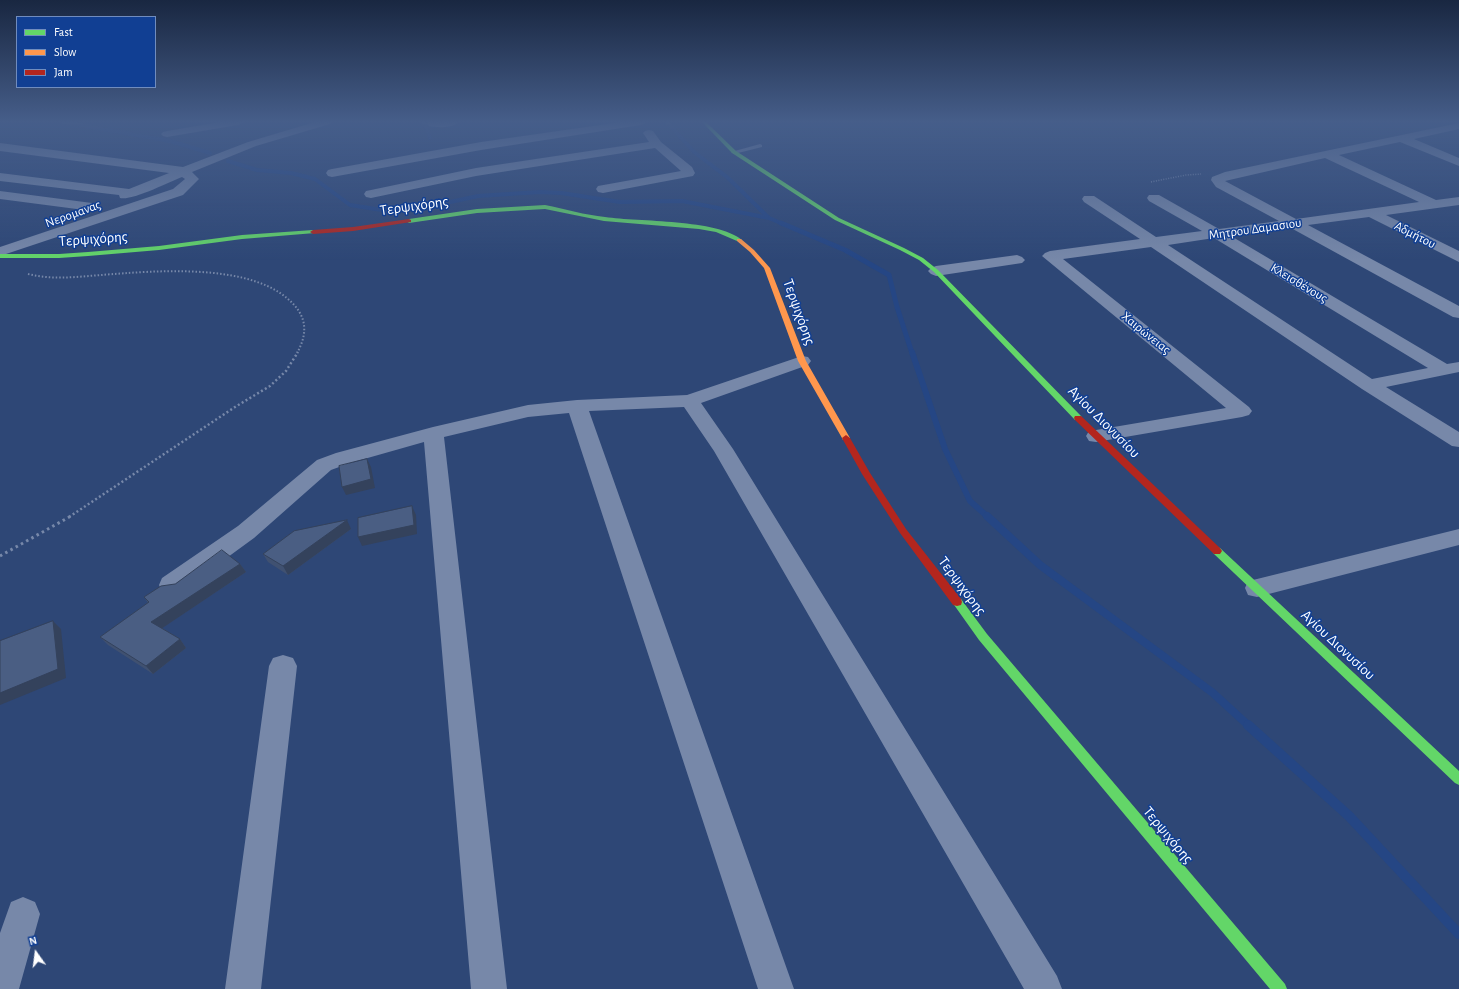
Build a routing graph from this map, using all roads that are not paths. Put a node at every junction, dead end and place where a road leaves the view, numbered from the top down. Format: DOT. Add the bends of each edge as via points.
graph roads {
  1 [pos="161,168"];
  2 [pos="190,168"];
  3 [pos="359,168"];
  4 [pos="501,168"];
  5 [pos="686,168"];
  6 [pos="758,168"];
  7 [pos="1263,168"];
  8 [pos="1357,168"];
  9 [pos="183,171"];
  10 [pos="332,173"];
  11 [pos="0,177"];
  12 [pos="603,189"];
  13 [pos="132,193"];
  14 [pos="371,194"];
  15 [pos="0,195"];
  16 [pos="1154,198"];
  17 [pos="1089,199"];
  18 [pos="1459,201"];
  19 [pos="1435,204"];
  20 [pos="92,207"];
  21 [pos="1371,213"];
  22 [pos="1459,215"];
  23 [pos="1296,223"];
  24 [pos="1217,234"];
  25 [pos="0,241"];
  26 [pos="1154,242"];
  27 [pos="0,252"];
  28 [pos="0,256"];
  29 [pos="1050,256"];
  30 [pos="1459,257"];
  31 [pos="1017,260"];
  32 [pos="936,271"];
  33 [pos="1459,313"];
  34 [pos="802,361"];
  35 [pos="1451,368"];
  36 [pos="1369,385"];
  37 [pos="689,401"];
  38 [pos="577,406"];
  39 [pos="433,433"];
  40 [pos="1096,436"];
  41 [pos="1459,441"];
  42 [pos="1459,537"];
  43 [pos="171,585"];
  44 [pos="1257,588"];
  45 [pos="283,666"];
  46 [pos="1459,779"];
  47 [pos="23,914"];
  48 [pos="1,989"];
  49 [pos="243,989"];
  50 [pos="489,989"];
  51 [pos="776,989"];
  52 [pos="1044,989"];
  53 [pos="1280,989"];
  1 -- 9 [label="street"];
  2 -- 9 [label="street, Νερομανας"];
  3 -- 10 [label="street"];
  4 -- 14 [label="street"];
  5 -- 12 [label="street" via="689,173"];
  6 -- 32 [label="street, Αγίου Διονυσίου" via="837,220 902,249"];
  7 -- 23 [label="street" via="1218,180 1221,184"];
  8 -- 19 [label="street"];
  9 -- 13 [label="street, Νερομανας"];
  9 -- 27 [label="street" via="194,179 178,192"];
  11 -- 13 [label="street"];
  13 -- 20 [label="street, Νερομανας"];
  15 -- 20 [label="street"];
  16 -- 24 [label="street, Κλεισθένους"];
  17 -- 26 [label="street"];
  18 -- 19 [label="street, Μητρου Δαμασιου"];
  19 -- 21 [label="street, Μητρου Δαμασιου"];
  19 -- 22 [label="street"];
  20 -- 25 [label="street, Νερομανας"];
  21 -- 23 [label="street, Μητρου Δαμασιου"];
  21 -- 30 [label="street, Αδμήτου"];
  23 -- 24 [label="street, Μητρου Δαμασιου"];
  23 -- 33 [label="street"];
  24 -- 26 [label="street, Μητρου Δαμασιου"];
  24 -- 35 [label="street, Κλεισθένους"];
  26 -- 29 [label="street, Μητρου Δαμασιου"];
  26 -- 36 [label="street"];
  28 -- 34 [label="street, Τερψιχόρης" via="88,254 159,248 242,237 353,229 512,208 545,207 604,219 699,227 718,231 741,241 767,268"];
  29 -- 40 [label="street, Χαιρώνειας" via="1242,411"];
  31 -- 32 [label="street"];
  32 -- 40 [label="street, Αγίου Διονυσίου"];
  34 -- 37 [label="street"];
  34 -- 53 [label="street, Τερψιχόρης" via="866,474 903,531 983,637"];
  35 -- 36 [label="street"];
  36 -- 41 [label="street"];
  37 -- 38 [label="street"];
  37 -- 52 [label="street" via="723,449"];
  38 -- 39 [label="street" via="528,411"];
  38 -- 51 [label="street"];
  39 -- 43 [label="street" via="324,465 246,532"];
  39 -- 50 [label="street"];
  40 -- 44 [label="street, Αγίου Διονυσίου"];
  42 -- 44 [label="street"];
  44 -- 46 [label="street, Αγίου Διονυσίου"];
  45 -- 49 [label="street"];
  47 -- 48 [label="street"];
}
